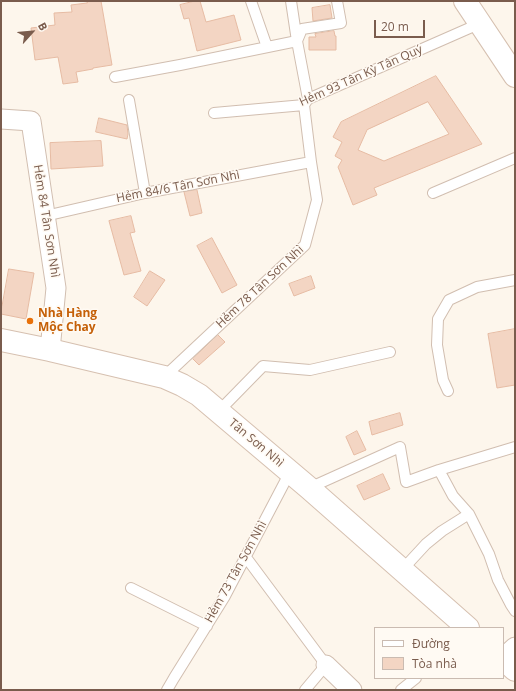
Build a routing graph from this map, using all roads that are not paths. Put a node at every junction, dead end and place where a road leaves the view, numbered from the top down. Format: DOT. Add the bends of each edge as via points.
graph roads {
  1 [pos="251,1"];
  2 [pos="291,1"];
  3 [pos="337,1"];
  4 [pos="466,1"];
  5 [pos="481,24"];
  6 [pos="297,41"];
  7 [pos="267,47"];
  8 [pos="515,76"];
  9 [pos="115,77"];
  10 [pos="129,100"];
  11 [pos="306,102"];
  12 [pos="214,113"];
  13 [pos="1,118"];
  14 [pos="515,158"];
  15 [pos="311,162"];
  16 [pos="144,193"];
  17 [pos="433,193"];
  18 [pos="45,216"];
  19 [pos="515,280"];
  20 [pos="1,340"];
  21 [pos="50,350"];
  22 [pos="390,352"];
  23 [pos="164,377"];
  24 [pos="448,391"];
  25 [pos="218,412"];
  26 [pos="515,447"];
  27 [pos="439,470"];
  28 [pos="290,472"];
  29 [pos="309,488"];
  30 [pos="469,514"];
  31 [pos="246,556"];
  32 [pos="402,570"];
  33 [pos="131,588"];
  34 [pos="515,611"];
  35 [pos="207,626"];
  36 [pos="467,627"];
  37 [pos="515,647"];
  38 [pos="504,658"];
  39 [pos="504,660"];
  40 [pos="326,665"];
  41 [pos="515,670"];
  42 [pos="415,679"];
  43 [pos="168,690"];
  44 [pos="305,690"];
  45 [pos="352,690"];
  46 [pos="401,690"];
  1 -- 7 [label="lane"];
  2 -- 6 [label="lane, Hẻm 78 Tân Sơn Nhì"];
  3 -- 6 [label="lane" via="341,23 302,29"];
  4 -- 5 [label="street"];
  5 -- 8 [label="street"];
  5 -- 11 [label="lane, Hẻm 93 Tân Kỳ Tân Quý"];
  6 -- 7 [label="lane"];
  6 -- 11 [label="lane, Hẻm 78 Tân Sơn Nhì"];
  7 -- 9 [label="lane"];
  10 -- 16 [label="lane"];
  11 -- 12 [label="lane, Hẻm 93 Tân Kỳ Tân Quý"];
  11 -- 15 [label="lane, Hẻm 78 Tân Sơn Nhì"];
  13 -- 18 [label="street, Hẻm 84 Tân Sơn Nhì" via="31,121"];
  14 -- 17 [label="lane"];
  15 -- 16 [label="lane, Hẻm 84/6 Tân Sơn Nhì"];
  15 -- 23 [label="lane, Hẻm 78 Tân Sơn Nhì" via="317,200 305,245"];
  16 -- 18 [label="lane, Hẻm 84/6 Tân Sơn Nhì"];
  18 -- 21 [label="street, Hẻm 84 Tân Sơn Nhì" via="56,288"];
  19 -- 24 [label="lane" via="477,287 449,300 438,319 437,345 442,380"];
  20 -- 21 [label="street, Tân Sơn Nhì"];
  21 -- 23 [label="street, Tân Sơn Nhì"];
  22 -- 25 [label="lane" via="310,370 263,366"];
  23 -- 25 [label="street, Tân Sơn Nhì" via="199,395"];
  25 -- 28 [label="street, Tân Sơn Nhì"];
  26 -- 27 [label="lane"];
  27 -- 29 [label="lane" via="406,482 400,447"];
  27 -- 30 [label="lane" via="453,496"];
  28 -- 29 [label="street, Tân Sơn Nhì"];
  28 -- 31 [label="lane, Hẻm 73 Tân Sơn Nhì"];
  29 -- 32 [label="street, Tân Sơn Nhì"];
  30 -- 32 [label="lane" via="426,544"];
  30 -- 34 [label="lane" via="489,554 498,580"];
  31 -- 35 [label="lane, Hẻm 73 Tân Sơn Nhì"];
  31 -- 40 [label="lane"];
  32 -- 36 [label="street, Tân Sơn Nhì"];
  33 -- 35 [label="lane"];
  35 -- 43 [label="lane, Hẻm 73 Tân Sơn Nhì"];
  37 -- 38 [label="street"];
  39 -- 41 [label="street"];
  40 -- 44 [label="lane"];
  40 -- 45 [label="street"];
  42 -- 46 [label="lane"];
}
